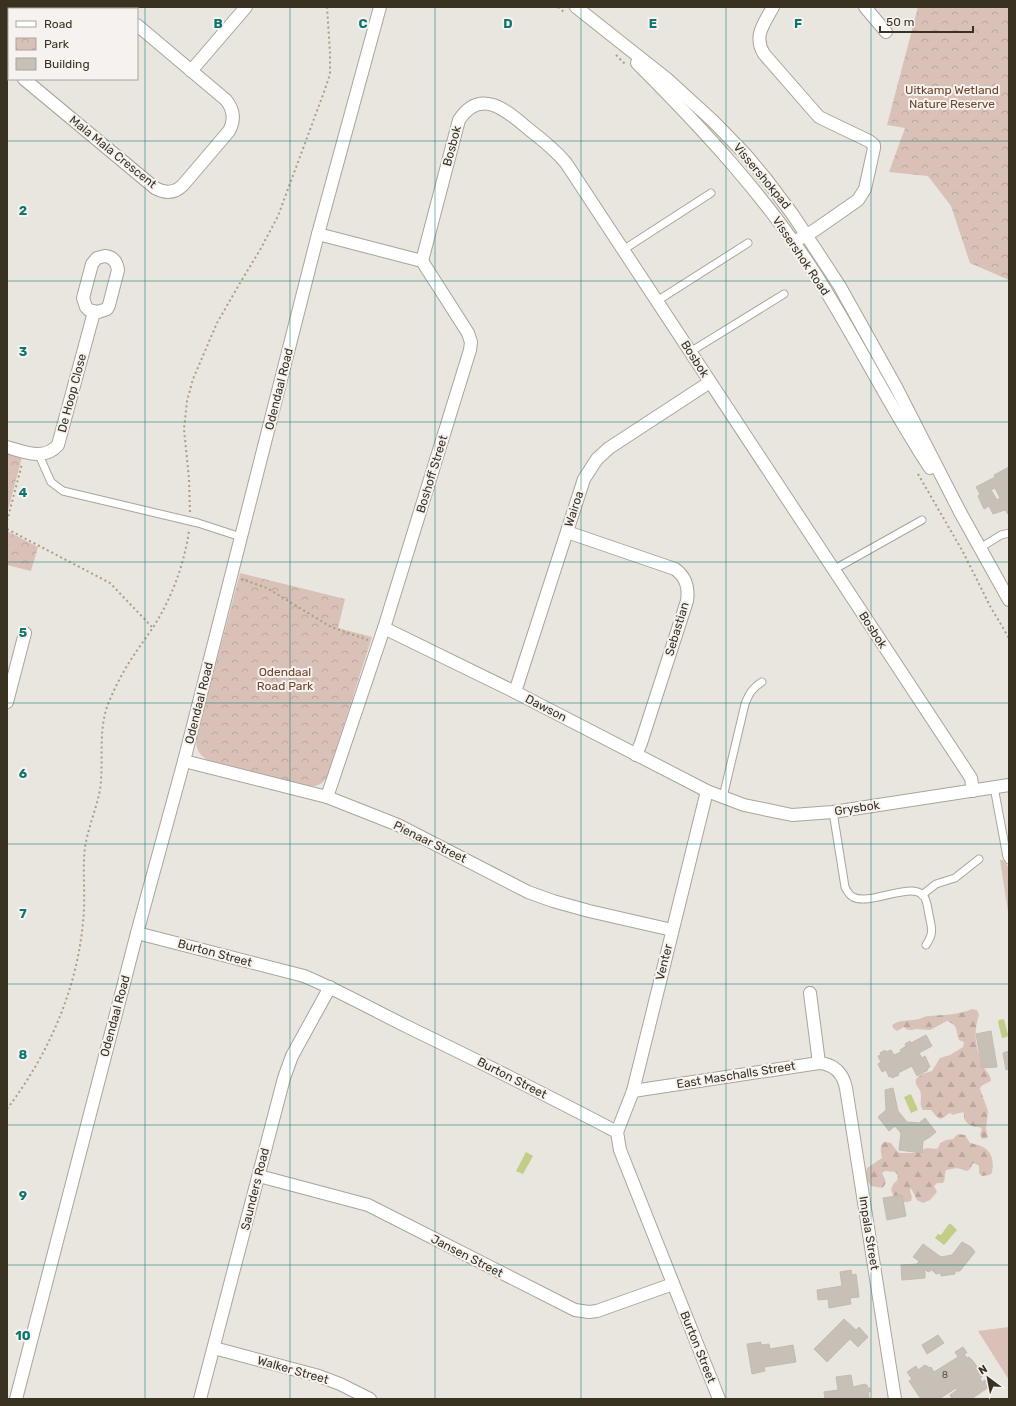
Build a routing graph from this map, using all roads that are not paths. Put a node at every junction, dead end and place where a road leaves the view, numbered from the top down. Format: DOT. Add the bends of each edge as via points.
graph roads {
  1 [pos="246,7"];
  2 [pos="380,7"];
  3 [pos="773,7"];
  4 [pos="865,7"];
  5 [pos="573,12"];
  6 [pos="138,26"];
  7 [pos="603,29"];
  8 [pos="886,32"];
  9 [pos="191,71"];
  10 [pos="25,80"];
  11 [pos="711,193"];
  12 [pos="318,234"];
  13 [pos="806,234"];
  14 [pos="794,242"];
  15 [pos="748,243"];
  16 [pos="623,250"];
  17 [pos="422,261"];
  18 [pos="784,294"];
  19 [pos="657,301"];
  20 [pos="94,312"];
  21 [pos="690,352"];
  22 [pos="710,382"];
  23 [pos="7,447"];
  24 [pos="39,455"];
  25 [pos="960,512"];
  26 [pos="922,520"];
  27 [pos="567,532"];
  28 [pos="1009,533"];
  29 [pos="241,537"];
  30 [pos="980,548"];
  31 [pos="833,570"];
  32 [pos="1009,600"];
  33 [pos="384,628"];
  34 [pos="25,633"];
  35 [pos="13,656"];
  36 [pos="762,682"];
  37 [pos="515,692"];
  38 [pos="7,702"];
  39 [pos="636,754"];
  40 [pos="184,761"];
  41 [pos="1009,785"];
  42 [pos="994,787"];
  43 [pos="707,791"];
  44 [pos="973,791"];
  45 [pos="327,797"];
  46 [pos="723,797"];
  47 [pos="833,812"];
  48 [pos="979,859"];
  49 [pos="1009,860"];
  50 [pos="922,895"];
  51 [pos="672,930"];
  52 [pos="137,933"];
  53 [pos="926,945"];
  54 [pos="330,987"];
  55 [pos="810,993"];
  56 [pos="819,1062"];
  57 [pos="633,1091"];
  58 [pos="617,1132"];
  59 [pos="259,1176"];
  60 [pos="673,1284"];
  61 [pos="214,1348"];
  62 [pos="16,1399"];
  63 [pos="200,1399"];
  64 [pos="370,1399"];
  65 [pos="718,1399"];
  66 [pos="895,1399"];
  1 -- 9 [label="street"];
  2 -- 12 [label="street, Odendaal Road"];
  3 -- 13 [label="street" via="759,33 759,44 764,54 819,117 874,145 861,196 855,203"];
  4 -- 8 [label="street"];
  5 -- 7 [label="street, Vissershok Road"];
  6 -- 9 [label="street, Mala Mala Crescent"];
  7 -- 13 [label="street, Vissershokpad" via="667,79 713,121 746,155"];
  7 -- 14 [label="street, Vissershok Road" via="718,147 752,186"];
  9 -- 10 [label="street, Mala Mala Crescent" via="226,100 232,110 233,121 229,131 180,189 170,192 156,188"];
  11 -- 16 [label="lane"];
  12 -- 17 [label="street"];
  12 -- 29 [label="street, Odendaal Road"];
  13 -- 14 [label="street"];
  13 -- 25 [label="street, Vissershok Road" via="839,286 896,387"];
  14 -- 25 [label="street, Vissershok Road" via="926,461"];
  15 -- 19 [label="lane"];
  16 -- 17 [label="street, Bosbok" via="560,155 504,109 484,104 466,111 457,126"];
  16 -- 19 [label="street, Bosbok"];
  17 -- 33 [label="street, Boshoff Street" via="468,333 471,342"];
  18 -- 21 [label="lane"];
  19 -- 21 [label="street, Bosbok"];
  20 -- 24 [label="street, De Hoop Close" via="60,440 51,451"];
  21 -- 22 [label="street, Bosbok"];
  22 -- 27 [label="street, Wairoa" via="609,448 597,459 584,479"];
  22 -- 31 [label="street, Bosbok"];
  23 -- 24 [label="street"];
  24 -- 29 [label="lane" via="51,482 63,491 190,521"];
  25 -- 30 [label="street, Vissershok Road"];
  26 -- 31 [label="lane"];
  27 -- 37 [label="street, Wairoa"];
  27 -- 39 [label="street, Sebastian" via="675,569 683,576 688,588 687,601"];
  28 -- 30 [label="lane"];
  29 -- 40 [label="street, Odendaal Road"];
  30 -- 32 [label="street, Vissershok Road"];
  31 -- 44 [label="street, Bosbok" via="971,778"];
  33 -- 37 [label="street, Dawson"];
  33 -- 45 [label="street, Boshoff Street"];
  34 -- 35 [label="street"];
  35 -- 38 [label="street"];
  36 -- 46 [label="lane" via="752,689 745,704"];
  37 -- 39 [label="street, Dawson"];
  39 -- 43 [label="street, Dawson"];
  40 -- 45 [label="street, Pienaar Street"];
  40 -- 52 [label="street, Odendaal Road"];
  41 -- 42 [label="street, Grysbok"];
  42 -- 44 [label="street, Grysbok"];
  42 -- 49 [label="lane" via="1006,857"];
  43 -- 46 [label="street, Grysbok"];
  43 -- 51 [label="street, Venter"];
  44 -- 47 [label="street, Grysbok"];
  45 -- 51 [label="street, Pienaar Street" via="398,826 528,892 589,911"];
  46 -- 47 [label="street, Grysbok" via="744,805 792,815"];
  47 -- 50 [label="lane" via="845,888 849,894 863,900 907,891"];
  48 -- 50 [label="lane" via="955,878 936,884"];
  50 -- 53 [label="lane" via="926,900 932,929 932,936"];
  51 -- 57 [label="street, Venter"];
  52 -- 54 [label="street, Burton Street" via="304,976"];
  52 -- 62 [label="street, Odendaal Road"];
  54 -- 58 [label="street, Burton Street"];
  54 -- 59 [label="street, Saunders Road" via="292,1056"];
  55 -- 56 [label="street"];
  56 -- 57 [label="street, East Maschalls Street"];
  56 -- 66 [label="street, Impala Street" via="837,1070 842,1075 846,1088"];
  57 -- 58 [label="street, Venter"];
  58 -- 60 [label="street, Burton Street" via="620,1150"];
  59 -- 60 [label="street, Jansen Street" via="368,1205 575,1310 597,1311"];
  59 -- 61 [label="street, Saunders Road"];
  60 -- 65 [label="street, Burton Street"];
  61 -- 63 [label="street, Saunders Road"];
  61 -- 64 [label="street, Walker Street" via="319,1376"];
}
